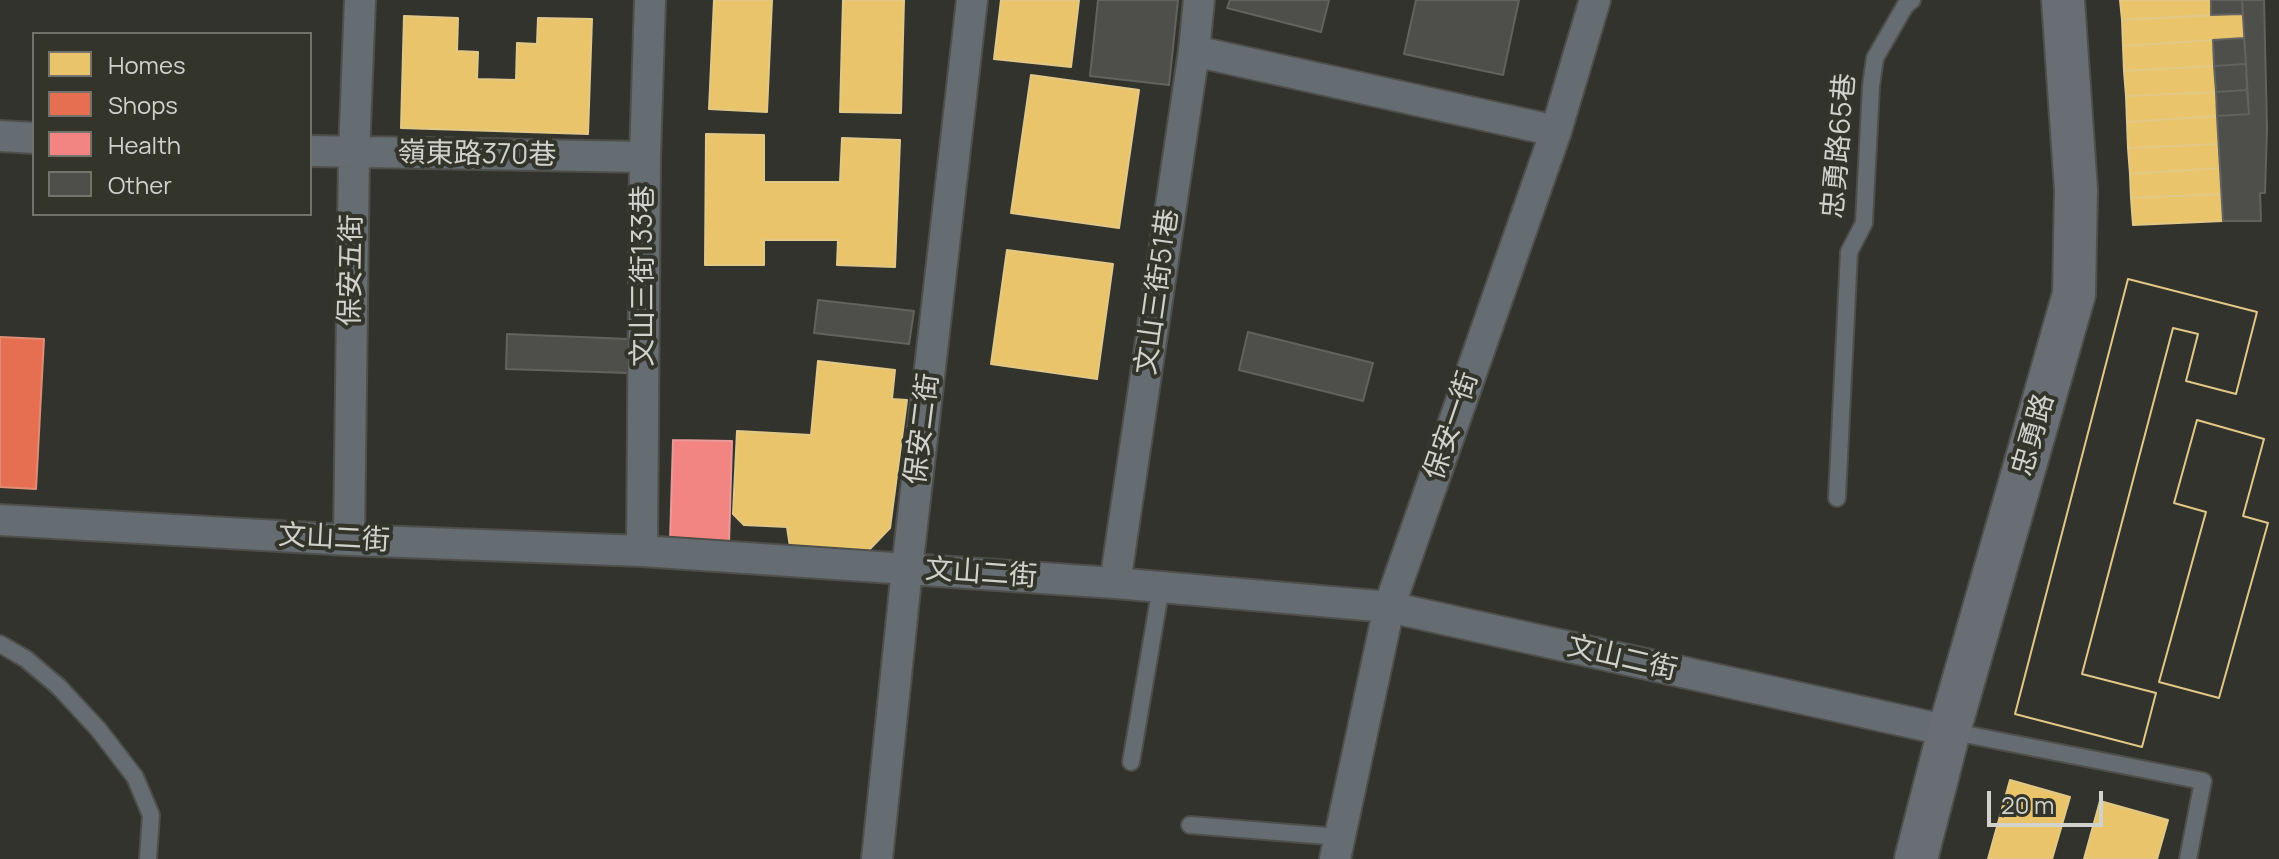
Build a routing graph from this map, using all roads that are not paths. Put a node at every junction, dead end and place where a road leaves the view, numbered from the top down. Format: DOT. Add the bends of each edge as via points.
graph roads {
  1 [pos="360,0"];
  2 [pos="650,0"];
  3 [pos="972,0"];
  4 [pos="1199,0"];
  5 [pos="1595,0"];
  6 [pos="1912,0"];
  7 [pos="2063,0"];
  8 [pos="1194,51"];
  9 [pos="1556,131"];
  10 [pos="0,136"];
  11 [pos="32,138"];
  12 [pos="312,151"];
  13 [pos="354,153"];
  14 [pos="645,157"];
  15 [pos="1837,498"];
  16 [pos="0,520"];
  17 [pos="349,540"];
  18 [pos="642,551"];
  19 [pos="907,569"];
  20 [pos="1115,583"];
  21 [pos="1161,587"];
  22 [pos="1389,607"];
  23 [pos="0,644"];
  24 [pos="1949,731"];
  25 [pos="1131,762"];
  26 [pos="1190,825"];
  27 [pos="1338,848"];
  28 [pos="148,859"];
  29 [pos="877,859"];
  30 [pos="1916,859"];
  31 [pos="2188,859"];
  1 -- 13 [label="street, 保安五街"];
  2 -- 14 [label="street, 文山三街133巷"];
  3 -- 19 [label="street, 保安二街"];
  4 -- 8 [label="street, 文山三街51巷"];
  5 -- 9 [label="street, 保安一街"];
  6 -- 15 [label="lane, 忠勇路65巷" via="1875,58 1864,223 1849,252"];
  7 -- 24 [label="main road, 忠勇路" via="2076,190 2074,294"];
  8 -- 9 [label="street"];
  8 -- 20 [label="street, 文山三街51巷"];
  9 -- 22 [label="street, 保安一街"];
  10 -- 11 [label="street"];
  12 -- 13 [label="street, 嶺東路370巷"];
  13 -- 14 [label="street, 嶺東路370巷"];
  13 -- 17 [label="street, 保安五街"];
  14 -- 18 [label="street, 文山三街133巷"];
  16 -- 17 [label="street, 文山二街"];
  17 -- 18 [label="street, 文山二街"];
  18 -- 19 [label="street, 文山二街"];
  19 -- 20 [label="street, 文山二街"];
  19 -- 29 [label="street, 保安二街"];
  20 -- 21 [label="street, 文山二街"];
  21 -- 22 [label="street, 文山二街"];
  21 -- 25 [label="lane"];
  22 -- 24 [label="street, 文山二街"];
  22 -- 27 [label="street, 保安一街"];
  23 -- 28 [label="lane" via="59,687 135,777 151,815"];
  24 -- 30 [label="main road, 忠勇路"];
  24 -- 31 [label="lane" via="2203,781"];
  26 -- 27 [label="lane"];
}
